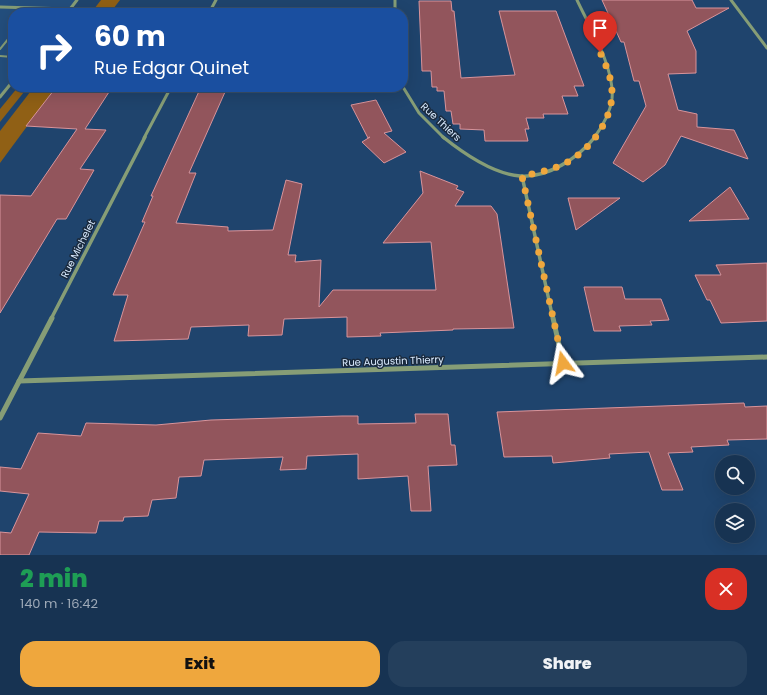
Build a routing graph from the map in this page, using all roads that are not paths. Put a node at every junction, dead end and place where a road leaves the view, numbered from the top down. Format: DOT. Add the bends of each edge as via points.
graph roads {
  1 [pos="77,0"];
  2 [pos="577,0"];
  3 [pos="731,0"];
  4 [pos="0,7"];
  5 [pos="23,8"];
  6 [pos="71,8"];
  7 [pos="8,39"];
  8 [pos="767,48"];
  9 [pos="0,49"];
  10 [pos="8,87"];
  11 [pos="168,92"];
  12 [pos="406,92"];
  13 [pos="0,97"];
  14 [pos="522,176"];
  15 [pos="767,357"];
  16 [pos="563,363"];
  17 [pos="19,381"];
  18 [pos="0,418"];
  1 -- 6 [label="street"];
  2 -- 14 [label="street" via="609,76 612,95 608,114 599,133 576,156 555,168"];
  3 -- 8 [label="street"];
  4 -- 5 [label="street"];
  7 -- 9 [label="lane"];
  10 -- 13 [label="street"];
  11 -- 17 [label="street, Rue Michelet"];
  12 -- 14 [label="street, Rue Thiers" via="414,108 456,148 497,170"];
  14 -- 16 [label="street"];
  15 -- 16 [label="street, Rue Augustin Thierry"];
  16 -- 17 [label="street, Rue Augustin Thierry"];
  17 -- 18 [label="street, Rue Michelet"];
}
